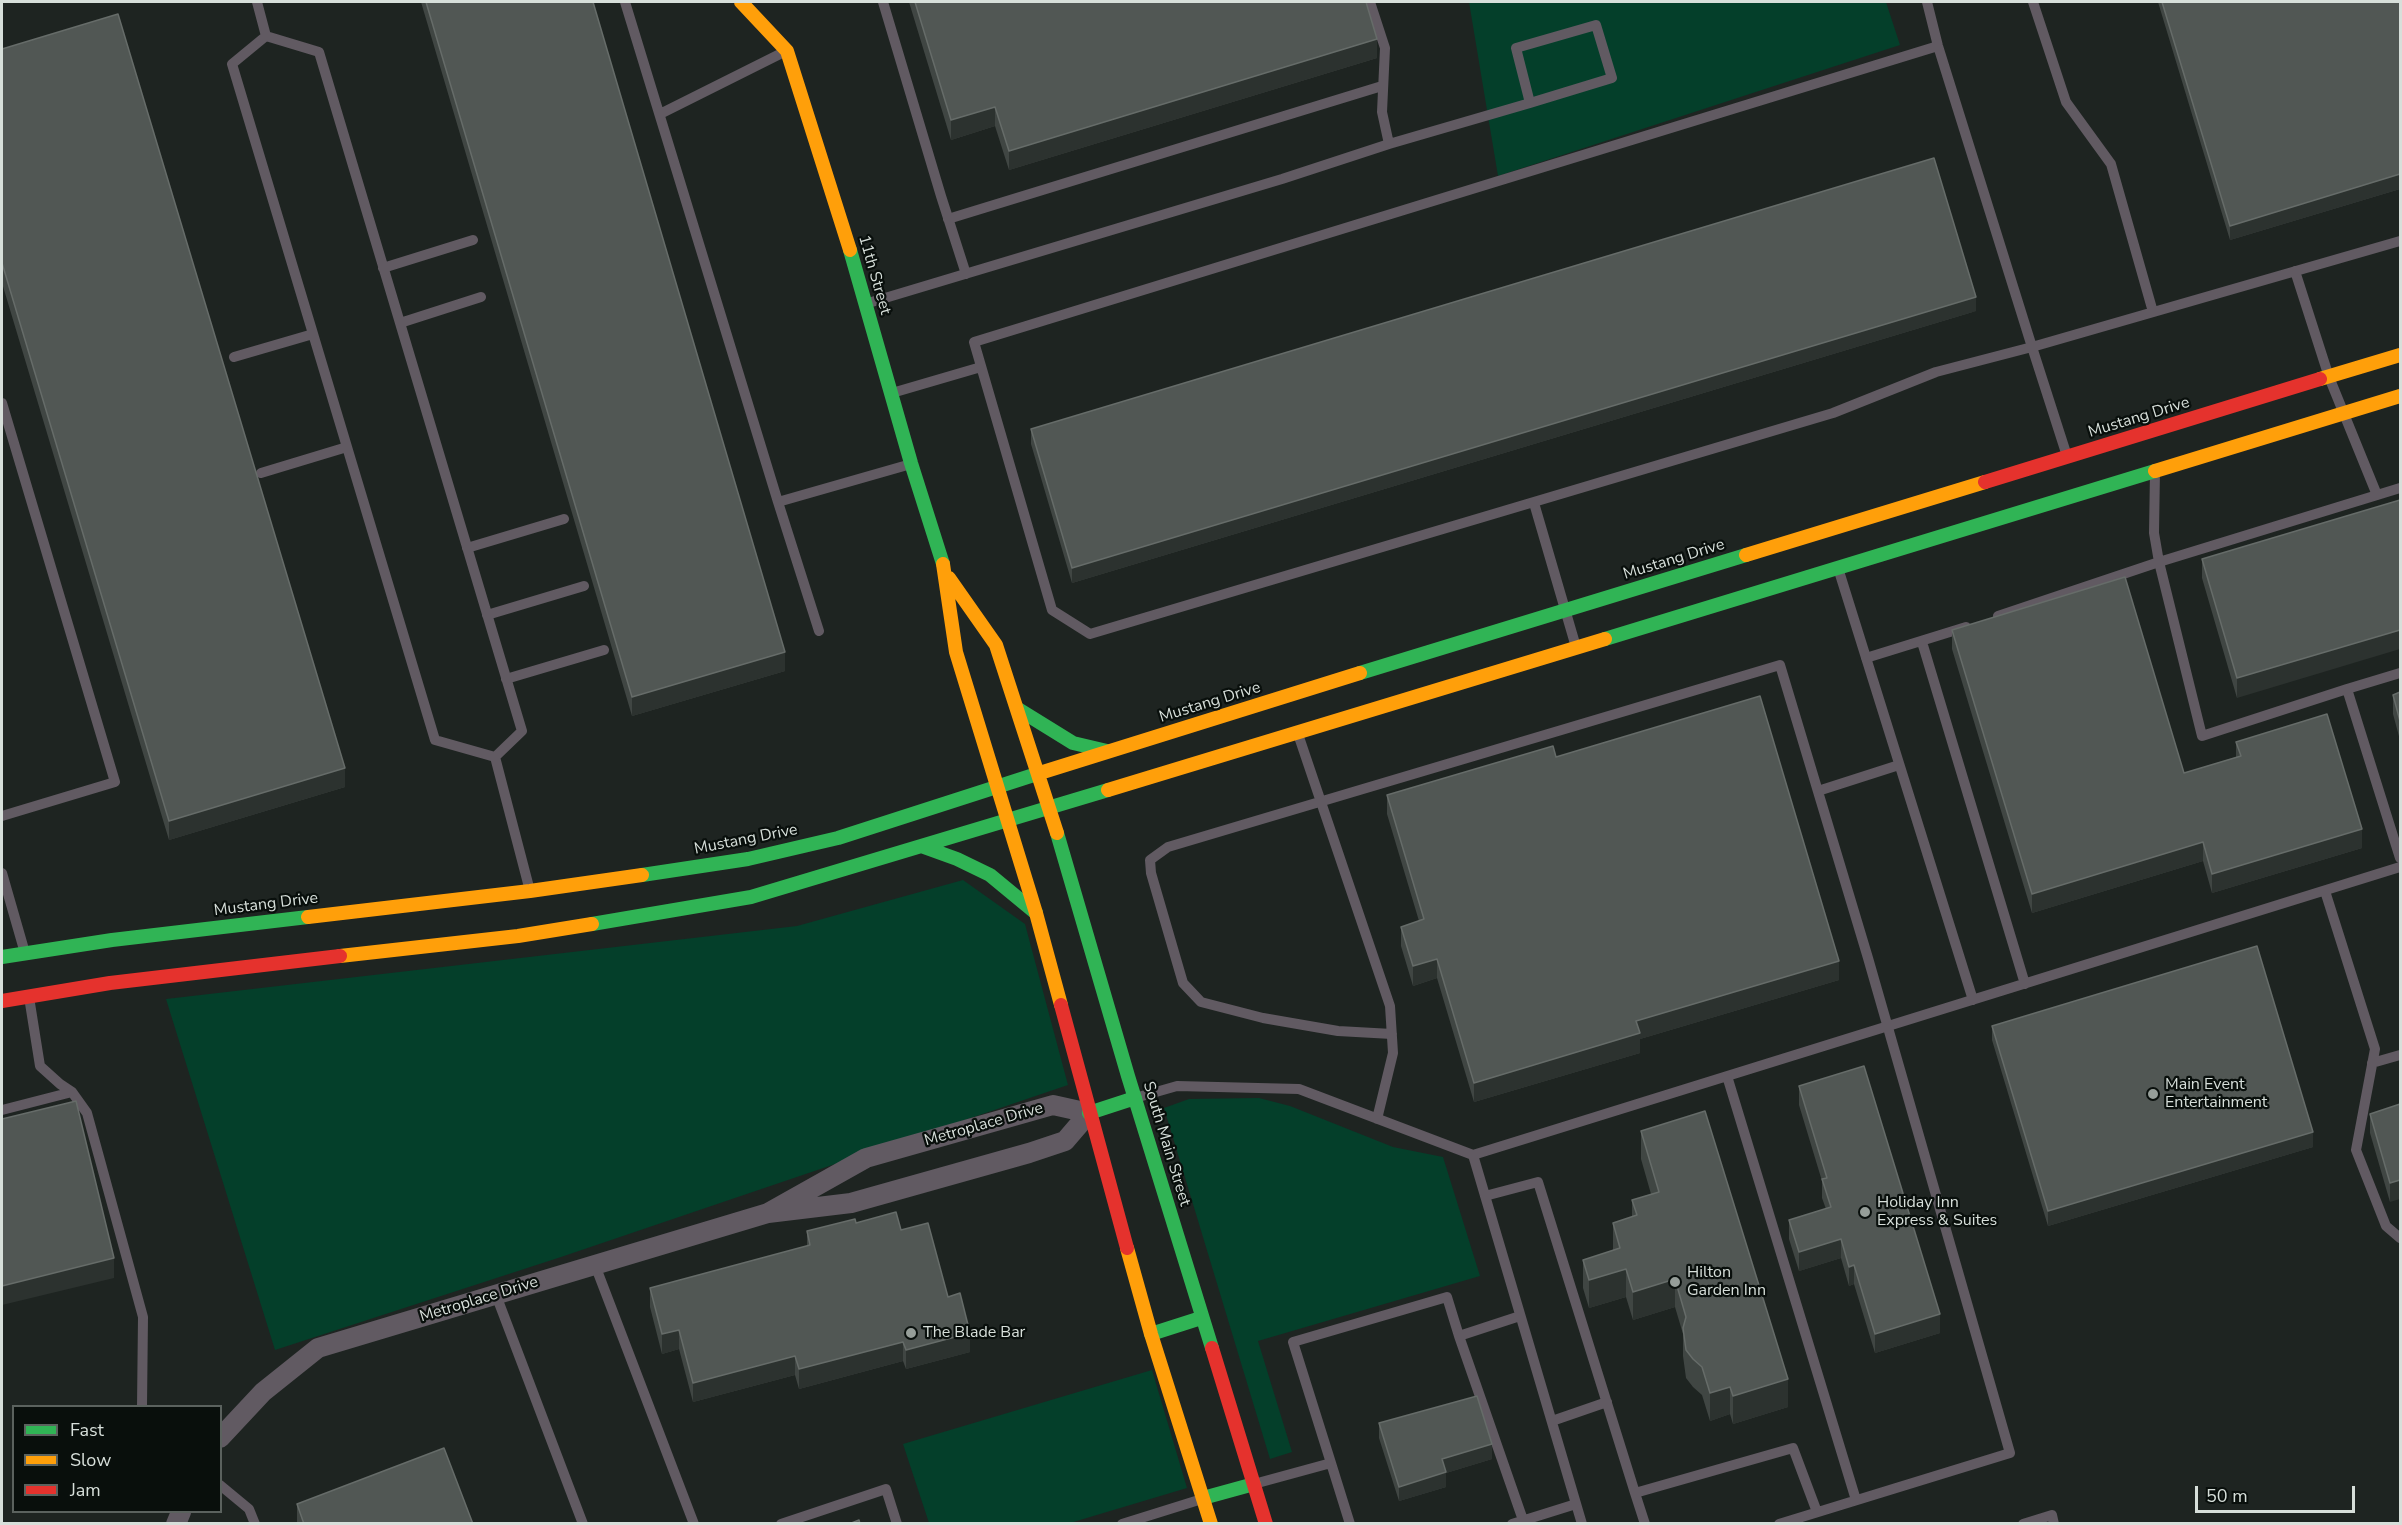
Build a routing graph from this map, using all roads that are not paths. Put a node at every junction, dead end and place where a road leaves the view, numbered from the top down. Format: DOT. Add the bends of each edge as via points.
graph roads {
  1 [pos="257,2"];
  2 [pos="625,2"];
  3 [pos="741,2"];
  4 [pos="883,2"];
  5 [pos="1370,2"];
  6 [pos="1927,2"];
  7 [pos="2033,2"];
  8 [pos="266,36"];
  9 [pos="1938,46"];
  10 [pos="787,51"];
  11 [pos="1382,86"];
  12 [pos="1530,103"];
  13 [pos="660,114"];
  14 [pos="1389,144"];
  15 [pos="948,219"];
  16 [pos="473,240"];
  17 [pos="2400,241"];
  18 [pos="383,268"];
  19 [pos="2295,272"];
  20 [pos="966,274"];
  21 [pos="481,297"];
  22 [pos="865,304"];
  23 [pos="2153,312"];
  24 [pos="400,323"];
  25 [pos="313,334"];
  26 [pos="2032,347"];
  27 [pos="2400,355"];
  28 [pos="234,357"];
  29 [pos="981,367"];
  30 [pos="2329,377"];
  31 [pos="891,393"];
  32 [pos="2400,396"];
  33 [pos="2,403"];
  34 [pos="2343,414"];
  35 [pos="347,447"];
  36 [pos="2067,457"];
  37 [pos="911,463"];
  38 [pos="2155,471"];
  39 [pos="261,473"];
  40 [pos="2400,488"];
  41 [pos="2377,495"];
  42 [pos="778,502"];
  43 [pos="1534,503"];
  44 [pos="564,519"];
  45 [pos="467,548"];
  46 [pos="2159,562"];
  47 [pos="1836,563"];
  48 [pos="946,574"];
  49 [pos="584,586"];
  50 [pos="1565,611"];
  51 [pos="487,615"];
  52 [pos="1990,619"];
  53 [pos="1979,623"];
  54 [pos="819,631"];
  55 [pos="1922,642"];
  56 [pos="1576,648"];
  57 [pos="604,650"];
  58 [pos="1866,658"];
  59 [pos="2400,673"];
  60 [pos="506,679"];
  61 [pos="2347,689"];
  62 [pos="1018,710"];
  63 [pos="1297,733"];
  64 [pos="1107,751"];
  65 [pos="495,757"];
  66 [pos="1899,765"];
  67 [pos="1038,773"];
  68 [pos="997,787"];
  69 [pos="1818,791"];
  70 [pos="1321,802"];
  71 [pos="1050,808"];
  72 [pos="2,816"];
  73 [pos="1008,821"];
  74 [pos="921,846"];
  75 [pos="2400,858"];
  76 [pos="2400,867"];
  77 [pos="2,873"];
  78 [pos="530,891"];
  79 [pos="2325,891"];
  80 [pos="1036,912"];
  81 [pos="2,957"];
  82 [pos="25,959"];
  83 [pos="2025,984"];
  84 [pos="28,991"];
  85 [pos="1973,1000"];
  86 [pos="2,1001"];
  87 [pos="1886,1027"];
  88 [pos="1392,1034"];
  89 [pos="2400,1055"];
  90 [pos="2372,1063"];
  91 [pos="1727,1076"];
  92 [pos="72,1092"];
  93 [pos="1135,1098"];
  94 [pos="2,1110"];
  95 [pos="1089,1113"];
  96 [pos="1377,1119"];
  97 [pos="1473,1155"];
  98 [pos="1485,1196"];
  99 [pos="768,1212"];
  100 [pos="2399,1234"];
  101 [pos="595,1265"];
  102 [pos="496,1295"];
  103 [pos="1521,1316"];
  104 [pos="1201,1318"];
  105 [pos="1151,1334"];
  106 [pos="1459,1336"];
  107 [pos="1607,1402"];
  108 [pos="142,1405"];
  109 [pos="1552,1421"];
  110 [pos="222,1436"];
  111 [pos="1332,1463"];
  112 [pos="1254,1484"];
  113 [pos="222,1487"];
  114 [pos="1635,1492"];
  115 [pos="1203,1498"];
  116 [pos="1856,1500"];
  117 [pos="1576,1504"];
  118 [pos="1817,1512"];
  119 [pos="1517,1522"];
  120 [pos="255,1524"];
  121 [pos="583,1524"];
  122 [pos="694,1524"];
  123 [pos="781,1524"];
  124 [pos="897,1524"];
  125 [pos="1122,1524"];
  126 [pos="1211,1524"];
  127 [pos="1266,1524"];
  128 [pos="1350,1524"];
  129 [pos="1582,1524"];
  130 [pos="1645,1524"];
  131 [pos="1779,1524"];
  132 [pos="2023,1524"];
  133 [pos="2055,1524"];
  1 -- 8 [label="lane"];
  2 -- 13 [label="lane"];
  3 -- 10 [label="main road, 11th Street"];
  4 -- 15 [label="lane"];
  5 -- 11 [label="lane" via="1384,48"];
  6 -- 9 [label="lane"];
  7 -- 23 [label="lane" via="2066,102 2111,164"];
  8 -- 18 [label="lane" via="319,52"];
  8 -- 25 [label="lane" via="232,64"];
  9 -- 26 [label="lane"];
  9 -- 29 [label="lane" via="974,342"];
  10 -- 13 [label="lane"];
  10 -- 22 [label="main road, 11th Street"];
  11 -- 14 [label="lane" via="1382,112"];
  11 -- 15 [label="lane"];
  12 -- 12 [label="lane" via="1612,78 1596,25 1516,48"];
  12 -- 14 [label="lane"];
  13 -- 42 [label="lane"];
  14 -- 20 [label="lane"];
  15 -- 20 [label="lane"];
  16 -- 18 [label="lane"];
  17 -- 19 [label="lane"];
  18 -- 24 [label="lane"];
  19 -- 23 [label="lane"];
  19 -- 30 [label="lane"];
  20 -- 22 [label="lane"];
  21 -- 24 [label="lane"];
  22 -- 31 [label="main road, 11th Street"];
  23 -- 26 [label="lane"];
  24 -- 45 [label="lane"];
  25 -- 28 [label="lane"];
  25 -- 35 [label="lane"];
  26 -- 36 [label="lane"];
  26 -- 43 [label="lane" via="1936,372 1833,413"];
  27 -- 30 [label="main road, Mustang Drive"];
  29 -- 31 [label="lane"];
  29 -- 43 [label="lane" via="1052,610 1090,634"];
  30 -- 34 [label="lane"];
  30 -- 36 [label="main road, Mustang Drive"];
  31 -- 37 [label="main road, 11th Street"];
  32 -- 34 [label="main road"];
  33 -- 72 [label="lane" via="115,782"];
  34 -- 38 [label="main road"];
  34 -- 41 [label="lane"];
  35 -- 39 [label="lane"];
  35 -- 65 [label="lane" via="435,740"];
  36 -- 50 [label="main road, Mustang Drive" via="1827,536"];
  37 -- 42 [label="lane"];
  37 -- 48 [label="main road, 11th Street"];
  38 -- 46 [label="lane" via="2154,533"];
  38 -- 47 [label="main road"];
  40 -- 41 [label="lane"];
  41 -- 46 [label="lane"];
  42 -- 54 [label="lane"];
  43 -- 50 [label="lane"];
  44 -- 45 [label="lane"];
  45 -- 51 [label="lane"];
  46 -- 52 [label="lane"];
  46 -- 61 [label="lane" via="2202,736"];
  47 -- 56 [label="main road"];
  47 -- 58 [label="lane"];
  48 -- 62 [label="main road, 11th Street" via="996,645"];
  48 -- 68 [label="main road, 11th Street" via="956,652"];
  49 -- 51 [label="lane"];
  50 -- 56 [label="lane"];
  50 -- 64 [label="main road, Mustang Drive"];
  51 -- 60 [label="lane"];
  53 -- 55 [label="lane"];
  55 -- 58 [label="lane"];
  55 -- 83 [label="lane"];
  56 -- 63 [label="main road"];
  57 -- 60 [label="lane"];
  58 -- 66 [label="lane"];
  59 -- 61 [label="lane"];
  60 -- 65 [label="lane" via="522,731"];
  61 -- 75 [label="lane"];
  62 -- 64 [label="main road" via="1073,743"];
  62 -- 67 [label="main road, 11th Street"];
  63 -- 70 [label="lane"];
  63 -- 71 [label="main road"];
  64 -- 67 [label="main road, Mustang Drive"];
  65 -- 78 [label="lane"];
  66 -- 69 [label="lane"];
  66 -- 85 [label="lane"];
  67 -- 68 [label="main road, Mustang Drive"];
  67 -- 71 [label="main road, South Main Street"];
  68 -- 73 [label="main road"];
  68 -- 78 [label="main road, Mustang Drive" via="838,838 748,859"];
  69 -- 70 [label="lane" via="1780,665"];
  69 -- 87 [label="lane"];
  70 -- 88 [label="lane" via="1390,1006"];
  70 -- 88 [label="lane" via="1168,847 1150,860 1184,983 1201,1002 1263,1018 1338,1031"];
  71 -- 73 [label="main road"];
  71 -- 93 [label="main road, South Main Street"];
  73 -- 74 [label="main road"];
  73 -- 80 [label="main road"];
  74 -- 80 [label="main road" via="990,875"];
  74 -- 84 [label="main road" via="751,897 518,936"];
  76 -- 79 [label="lane"];
  77 -- 82 [label="lane"];
  78 -- 82 [label="main road, Mustang Drive" via="112,940"];
  79 -- 83 [label="lane"];
  79 -- 90 [label="lane" via="2375,1049"];
  80 -- 95 [label="main road"];
  81 -- 82 [label="main road, Mustang Drive"];
  83 -- 85 [label="lane"];
  84 -- 86 [label="main road"];
  84 -- 92 [label="lane" via="40,1066"];
  85 -- 87 [label="lane"];
  87 -- 91 [label="lane"];
  87 -- 116 [label="lane" via="2010,1453"];
  88 -- 96 [label="lane" via="1393,1053"];
  89 -- 90 [label="lane"];
  90 -- 100 [label="lane" via="2356,1150 2386,1226"];
  91 -- 97 [label="lane"];
  91 -- 116 [label="lane"];
  92 -- 94 [label="lane"];
  92 -- 108 [label="lane" via="87,1113 143,1317"];
  93 -- 95 [label="main road"];
  93 -- 96 [label="lane" via="1177,1086 1299,1089"];
  93 -- 104 [label="main road, South Main Street"];
  95 -- 99 [label="street, Metroplace Drive" via="1053,1105 866,1158"];
  95 -- 99 [label="street, Metroplace Drive" via="1065,1141 1029,1153 851,1203"];
  95 -- 105 [label="main road"];
  96 -- 97 [label="lane"];
  97 -- 98 [label="lane"];
  98 -- 103 [label="lane"];
  98 -- 107 [label="lane" via="1538,1182"];
  99 -- 101 [label="street, Metroplace Drive"];
  101 -- 102 [label="street, Metroplace Drive"];
  101 -- 122 [label="lane"];
  102 -- 110 [label="street, Metroplace Drive" via="318,1348 263,1392"];
  102 -- 121 [label="lane"];
  103 -- 106 [label="lane"];
  103 -- 109 [label="lane"];
  104 -- 105 [label="main road"];
  104 -- 112 [label="main road, South Main Street"];
  105 -- 115 [label="main road"];
  106 -- 111 [label="lane" via="1447,1297 1293,1342"];
  106 -- 119 [label="lane"];
  107 -- 109 [label="lane"];
  107 -- 114 [label="lane"];
  109 -- 117 [label="lane"];
  111 -- 112 [label="lane"];
  111 -- 128 [label="lane"];
  112 -- 115 [label="main road"];
  112 -- 127 [label="main road, South Main Street"];
  113 -- 120 [label="lane" via="249,1509"];
  114 -- 118 [label="lane" via="1793,1448"];
  114 -- 130 [label="lane"];
  115 -- 125 [label="lane"];
  115 -- 126 [label="main road"];
  116 -- 118 [label="lane"];
  117 -- 119 [label="lane"];
  117 -- 129 [label="lane"];
  118 -- 131 [label="lane"];
  123 -- 124 [label="lane" via="886,1489"];
  132 -- 133 [label="lane" via="2052,1515"];
}
